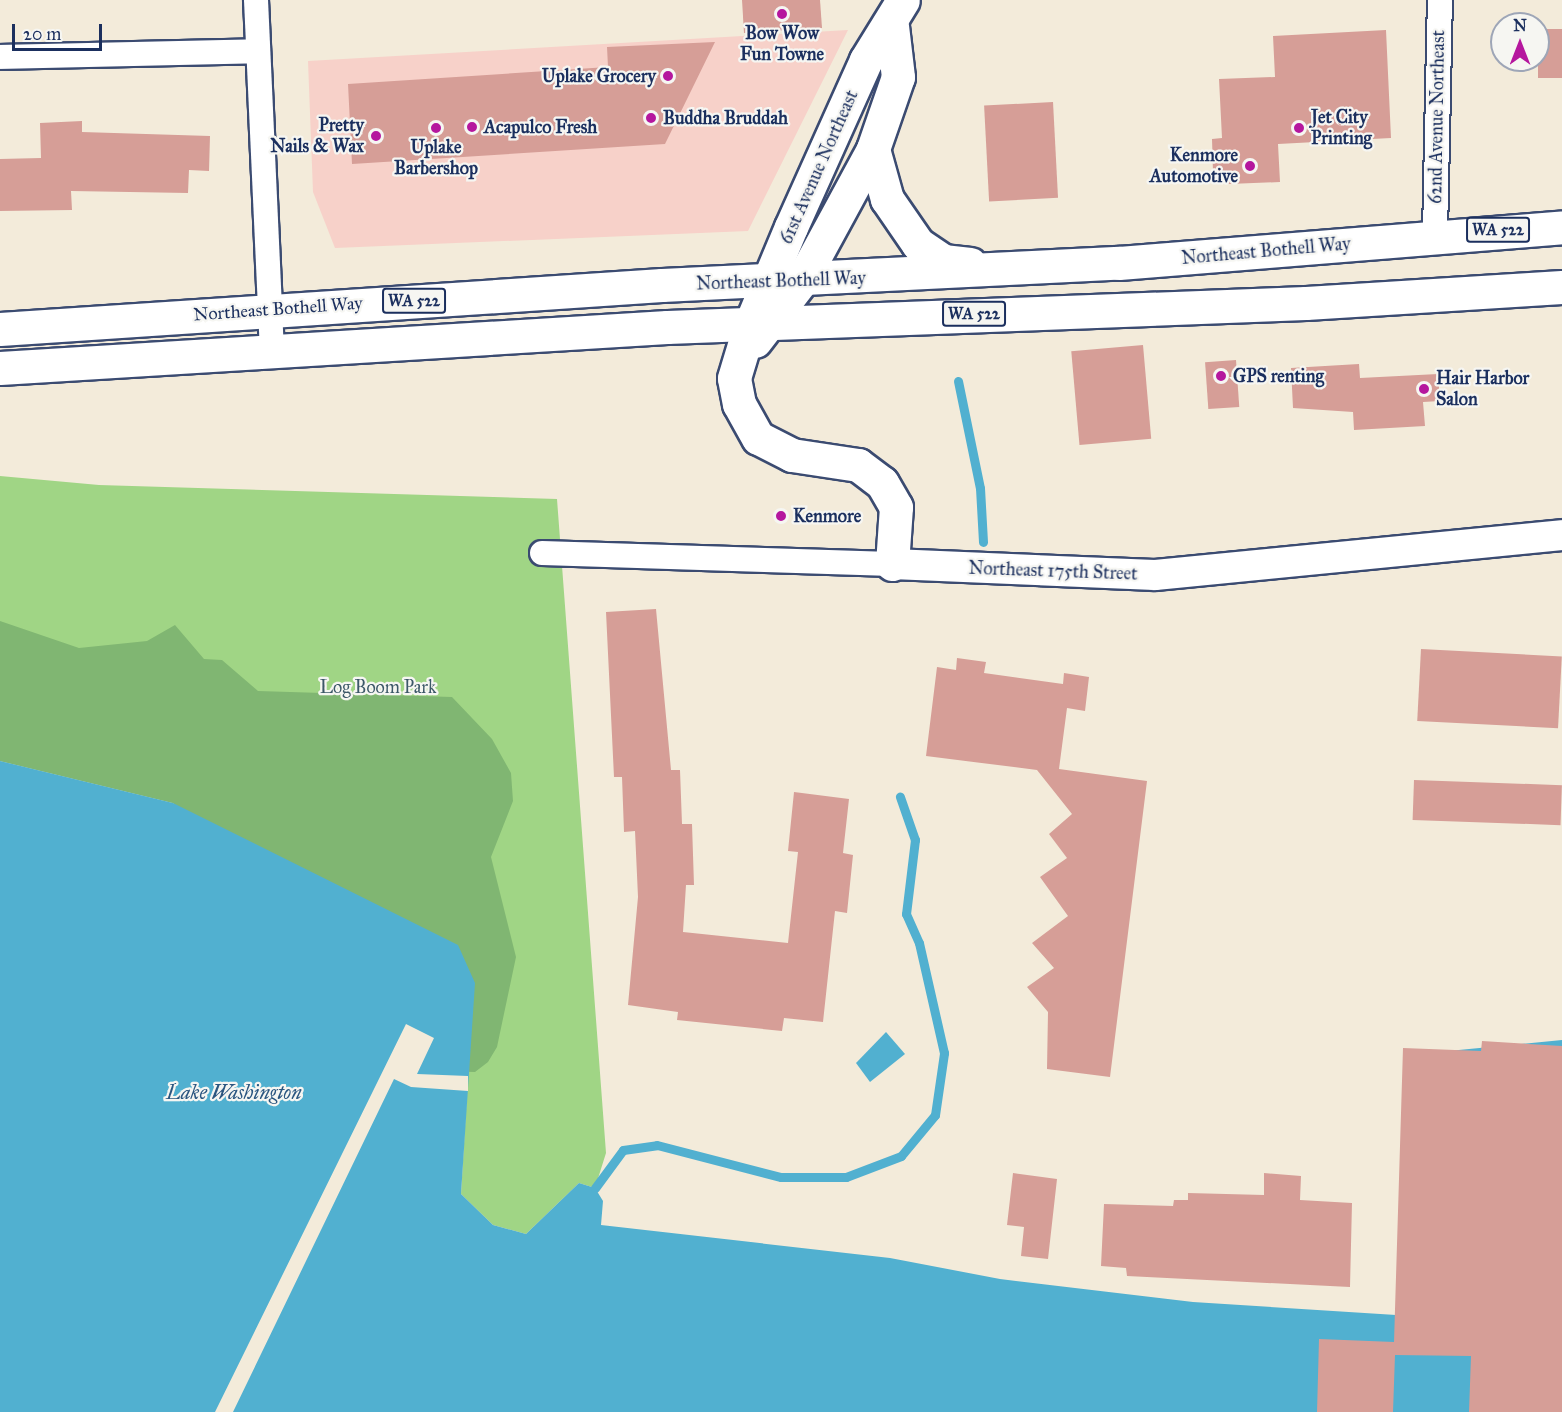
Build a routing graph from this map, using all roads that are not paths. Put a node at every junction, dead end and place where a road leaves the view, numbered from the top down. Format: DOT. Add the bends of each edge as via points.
graph roads {
  1 [pos="256,0"];
  2 [pos="1440,0"];
  3 [pos="898,13"];
  4 [pos="257,51"];
  5 [pos="0,57"];
  6 [pos="873,149"];
  7 [pos="1562,227"];
  8 [pos="1435,234"];
  9 [pos="1020,268"];
  10 [pos="802,280"];
  11 [pos="767,282"];
  12 [pos="1562,287"];
  13 [pos="271,309"];
  14 [pos="758,325"];
  15 [pos="0,329"];
  16 [pos="272,352"];
  17 [pos="0,368"];
  18 [pos="1562,535"];
  19 [pos="542,554"];
  20 [pos="892,564"];
  1 -- 4 [label="street"];
  2 -- 8 [label="street, 62nd Avenue Northeast"];
  3 -- 6 [label="main road, 61st Avenue Northeast" via="898,77"];
  3 -- 11 [label="main road, 61st Avenue Northeast" via="866,60"];
  4 -- 5 [label="street"];
  4 -- 13 [label="street"];
  6 -- 9 [label="main road" via="887,199 918,244 943,261"];
  6 -- 10 [label="main road, 61st Avenue Northeast"];
  7 -- 8 [label="main road, Northeast Bothell Way / WA 522"];
  8 -- 9 [label="main road, Northeast Bothell Way / WA 522"];
  9 -- 10 [label="main road, Northeast Bothell Way / WA 522"];
  10 -- 11 [label="main road, Northeast Bothell Way / WA 522"];
  10 -- 14 [label="main road, 61st Avenue Northeast"];
  11 -- 13 [label="main road, Northeast Bothell Way / WA 522"];
  11 -- 14 [label="main road, 61st Avenue Northeast"];
  12 -- 14 [label="main road, WA 522"];
  13 -- 15 [label="main road, Northeast Bothell Way / WA 522"];
  13 -- 16 [label="street"];
  14 -- 16 [label="main road, WA 522"];
  14 -- 20 [label="main road, 61st Avenue Northeast" via="735,383 747,422 776,450 858,465 882,483 896,507"];
  16 -- 17 [label="main road, WA 522"];
  18 -- 20 [label="street, Northeast 175th Street" via="1155,575"];
  19 -- 20 [label="street, Northeast 175th Street"];
}
